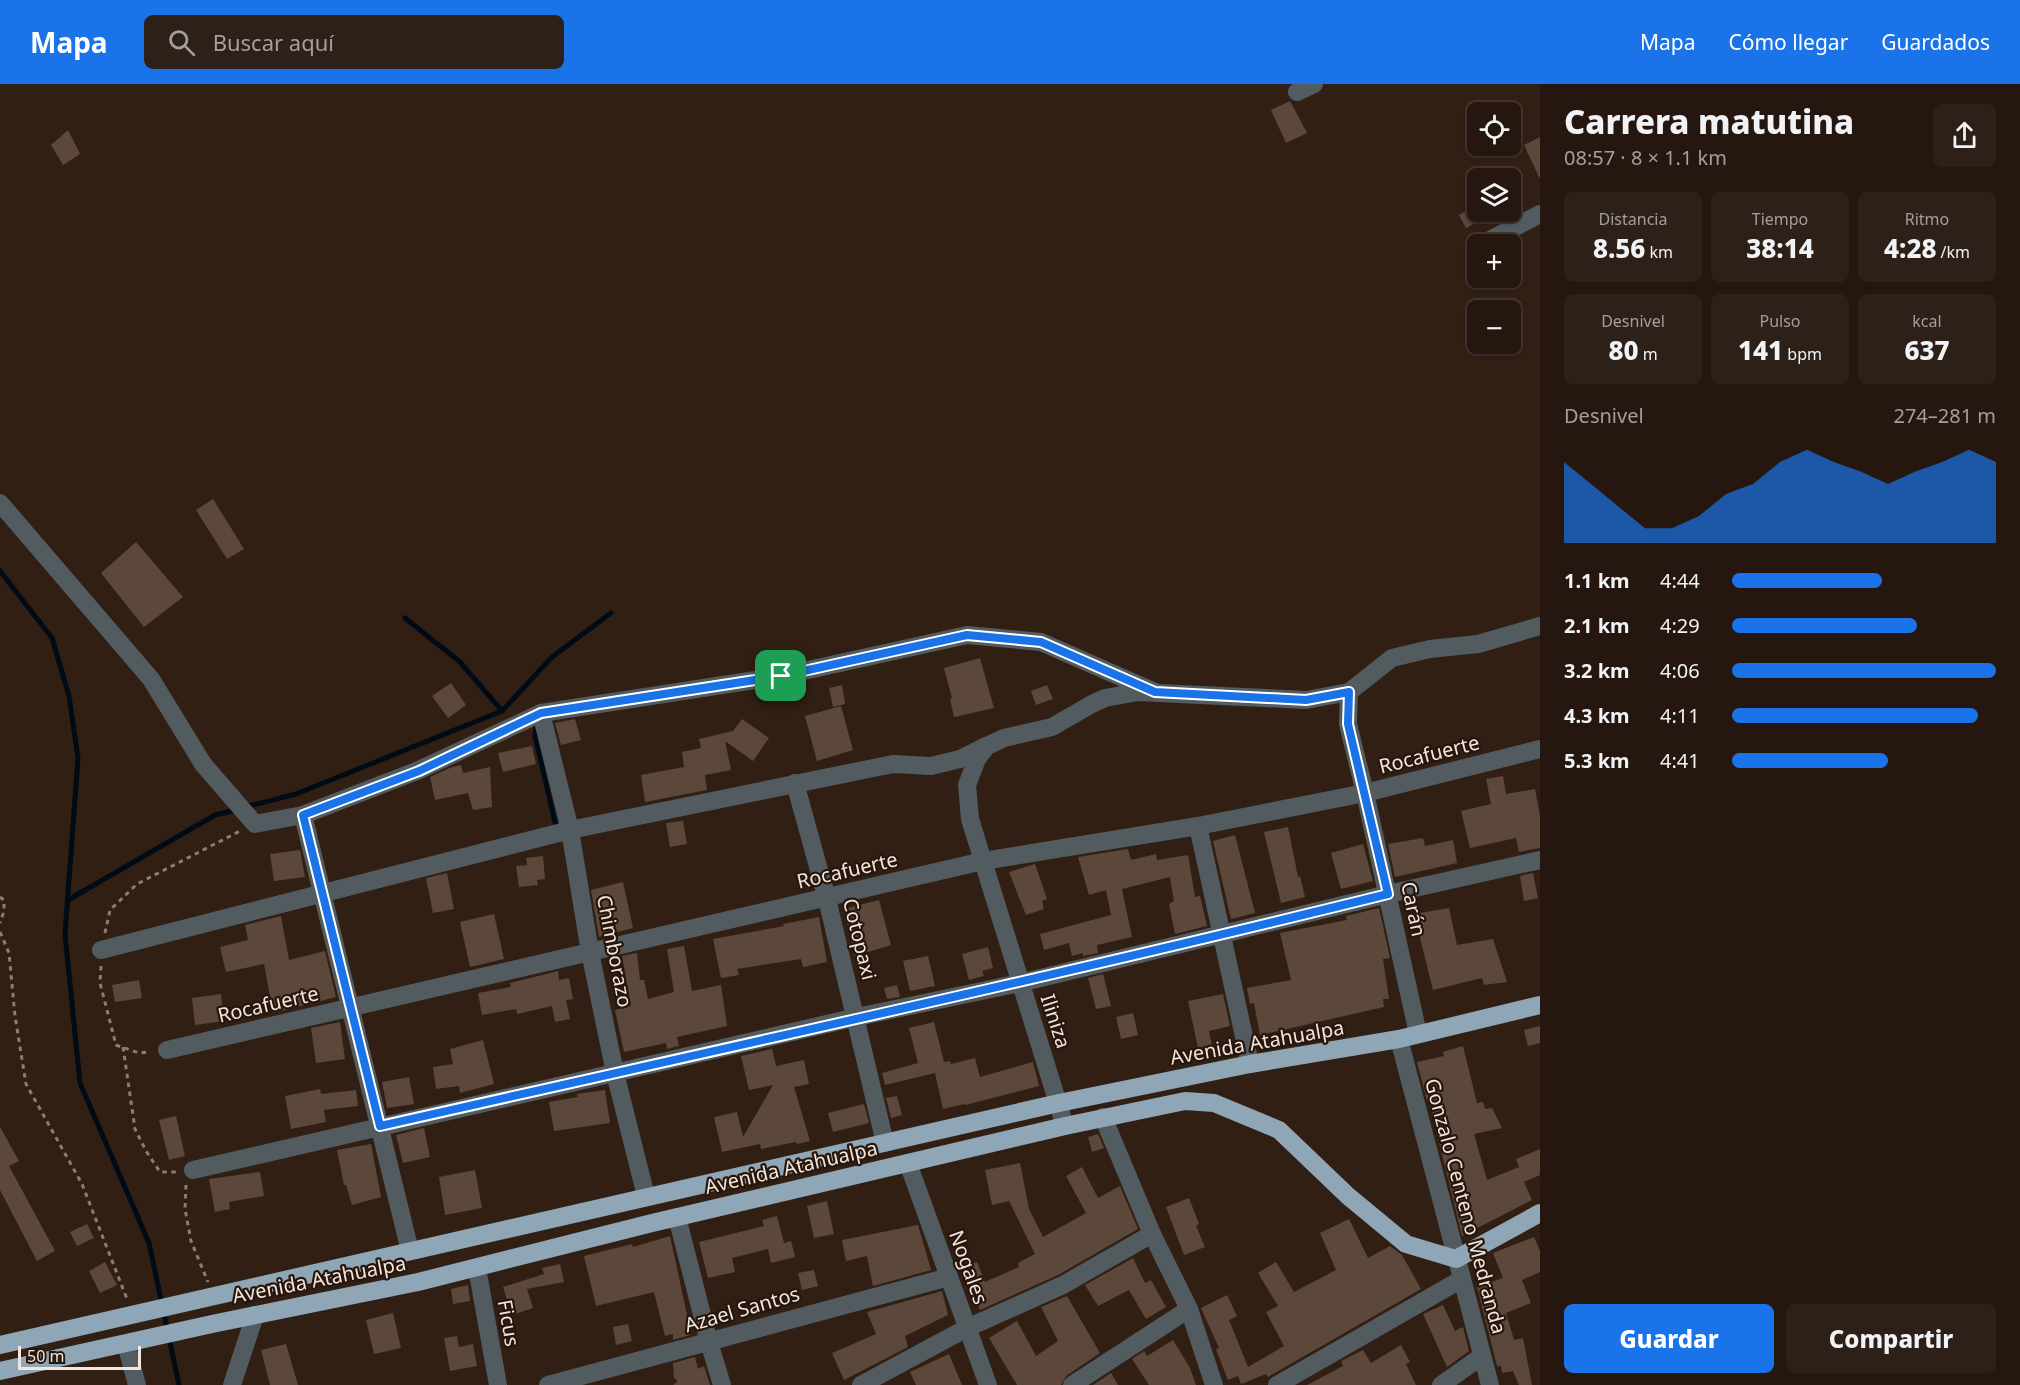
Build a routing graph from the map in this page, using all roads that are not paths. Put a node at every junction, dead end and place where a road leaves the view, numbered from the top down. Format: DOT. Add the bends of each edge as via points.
graph roads {
  1 [pos="1314,84"];
  2 [pos="1297,92"];
  3 [pos="1540,214"];
  4 [pos="1501,234"];
  5 [pos="0,503"];
  6 [pos="1540,626"];
  7 [pos="1155,692"];
  8 [pos="1349,692"];
  9 [pos="541,713"];
  10 [pos="996,741"];
  11 [pos="1539,755"];
  12 [pos="795,783"];
  13 [pos="1365,793"];
  14 [pos="303,815"];
  15 [pos="1198,826"];
  16 [pos="570,830"];
  17 [pos="1540,860"];
  18 [pos="983,861"];
  19 [pos="322,892"];
  20 [pos="1388,894"];
  21 [pos="827,898"];
  22 [pos="1222,935"];
  23 [pos="101,950"];
  24 [pos="590,952"];
  25 [pos="1020,983"];
  26 [pos="1540,1005"];
  27 [pos="351,1008"];
  28 [pos="857,1017"];
  29 [pos="1418,1034"];
  30 [pos="1399,1039"];
  31 [pos="167,1050"];
  32 [pos="1250,1064"];
  33 [pos="615,1073"];
  34 [pos="1059,1103"];
  35 [pos="1103,1117"];
  36 [pos="380,1126"];
  37 [pos="1065,1126"];
  38 [pos="885,1143"];
  39 [pos="908,1163"];
  40 [pos="190,1170"];
  41 [pos="646,1196"];
  42 [pos="1540,1213"];
  43 [pos="677,1218"];
  44 [pos="1152,1234"];
  45 [pos="410,1251"];
  46 [pos="1456,1259"];
  47 [pos="477,1268"];
  48 [pos="949,1276"];
  49 [pos="1462,1279"];
  50 [pos="1188,1309"];
  51 [pos="255,1315"];
  52 [pos="967,1328"];
  53 [pos="133,1342"];
  54 [pos="708,1342"];
  55 [pos="0,1345"];
  56 [pos="1482,1356"];
  57 [pos="0,1371"];
  58 [pos="137,1385"];
  59 [pos="232,1385"];
  60 [pos="498,1385"];
  61 [pos="548,1385"];
  62 [pos="722,1385"];
  63 [pos="861,1385"];
  64 [pos="988,1385"];
  65 [pos="1072,1385"];
  66 [pos="1214,1385"];
  67 [pos="1277,1385"];
  68 [pos="1441,1385"];
  69 [pos="1490,1385"];
  1 -- 2 [label="street"];
  3 -- 4 [label="street"];
  5 -- 14 [label="street" via="151,679 203,764 255,824"];
  6 -- 8 [label="street" via="1478,644 1392,658"];
  7 -- 8 [label="street" via="1306,700"];
  7 -- 9 [label="street" via="1041,642 967,635 781,676"];
  7 -- 10 [label="street" via="1106,698 1052,728"];
  8 -- 13 [label="street, Carán" via="1348,724"];
  9 -- 14 [label="street" via="419,771"];
  9 -- 16 [label="street, Chimborazo"];
  10 -- 12 [label="street" via="960,759 931,766 893,764"];
  10 -- 18 [label="street, Iliniza" via="981,753 967,785 970,819"];
  11 -- 13 [label="street, Rocafuerte"];
  12 -- 16 [label="street"];
  12 -- 21 [label="street, Cotopaxi"];
  13 -- 15 [label="street, Rocafuerte"];
  13 -- 20 [label="street, Carán"];
  14 -- 19 [label="street"];
  15 -- 18 [label="street, Rocafuerte"];
  15 -- 22 [label="street"];
  16 -- 19 [label="street"];
  16 -- 24 [label="street, Chimborazo"];
  17 -- 20 [label="street"];
  18 -- 21 [label="street, Rocafuerte"];
  18 -- 25 [label="street, Iliniza"];
  19 -- 23 [label="street"];
  19 -- 27 [label="street"];
  20 -- 22 [label="street"];
  20 -- 29 [label="street, Carán"];
  21 -- 24 [label="street, Rocafuerte"];
  21 -- 28 [label="street, Cotopaxi"];
  22 -- 25 [label="street"];
  22 -- 32 [label="street"];
  24 -- 27 [label="street, Rocafuerte"];
  24 -- 33 [label="street, Chimborazo"];
  25 -- 28 [label="street"];
  25 -- 34 [label="street, Iliniza"];
  26 -- 29 [label="highway, Avenida Atahualpa"];
  27 -- 31 [label="street, Rocafuerte"];
  27 -- 36 [label="street"];
  28 -- 33 [label="street"];
  28 -- 38 [label="street, Cotopaxi"];
  29 -- 30 [label="highway, Avenida Atahualpa"];
  30 -- 32 [label="highway, Avenida Atahualpa"];
  30 -- 46 [label="street, Gonzalo Centeno Medranda"];
  32 -- 34 [label="highway, Avenida Atahualpa"];
  33 -- 36 [label="street"];
  33 -- 41 [label="street, Chimborazo"];
  34 -- 37 [label="street, Iliniza"];
  34 -- 38 [label="highway, Avenida Atahualpa"];
  35 -- 37 [label="highway, Avenida Atahualpa"];
  35 -- 44 [label="street"];
  35 -- 46 [label="highway, Avenida Atahualpa" via="1185,1101 1214,1103 1279,1130 1348,1196 1406,1244"];
  36 -- 40 [label="street"];
  36 -- 45 [label="street"];
  37 -- 39 [label="highway, Avenida Atahualpa"];
  38 -- 41 [label="highway, Avenida Atahualpa"];
  39 -- 43 [label="highway, Avenida Atahualpa"];
  39 -- 48 [label="street, Nogales"];
  41 -- 45 [label="highway, Avenida Atahualpa"];
  42 -- 46 [label="highway"];
  43 -- 47 [label="highway, Avenida Atahualpa"];
  43 -- 54 [label="street"];
  44 -- 50 [label="street"];
  44 -- 52 [label="street" via="1063,1285"];
  45 -- 55 [label="highway, Avenida Atahualpa"];
  46 -- 49 [label="street, Gonzalo Centeno Medranda"];
  47 -- 51 [label="highway, Avenida Atahualpa"];
  47 -- 60 [label="street, Ficus"];
  48 -- 52 [label="street, Nogales"];
  48 -- 54 [label="street, Azael Santos"];
  49 -- 56 [label="street, Gonzalo Centeno Medranda"];
  49 -- 67 [label="street"];
  50 -- 65 [label="street"];
  50 -- 66 [label="street"];
  51 -- 53 [label="highway, Avenida Atahualpa"];
  51 -- 59 [label="street"];
  52 -- 63 [label="street"];
  52 -- 64 [label="street, Nogales"];
  53 -- 57 [label="highway, Avenida Atahualpa"];
  53 -- 58 [label="street"];
  54 -- 61 [label="street, Azael Santos"];
  54 -- 62 [label="street"];
  56 -- 68 [label="street"];
  56 -- 69 [label="street, Gonzalo Centeno Medranda"];
}
